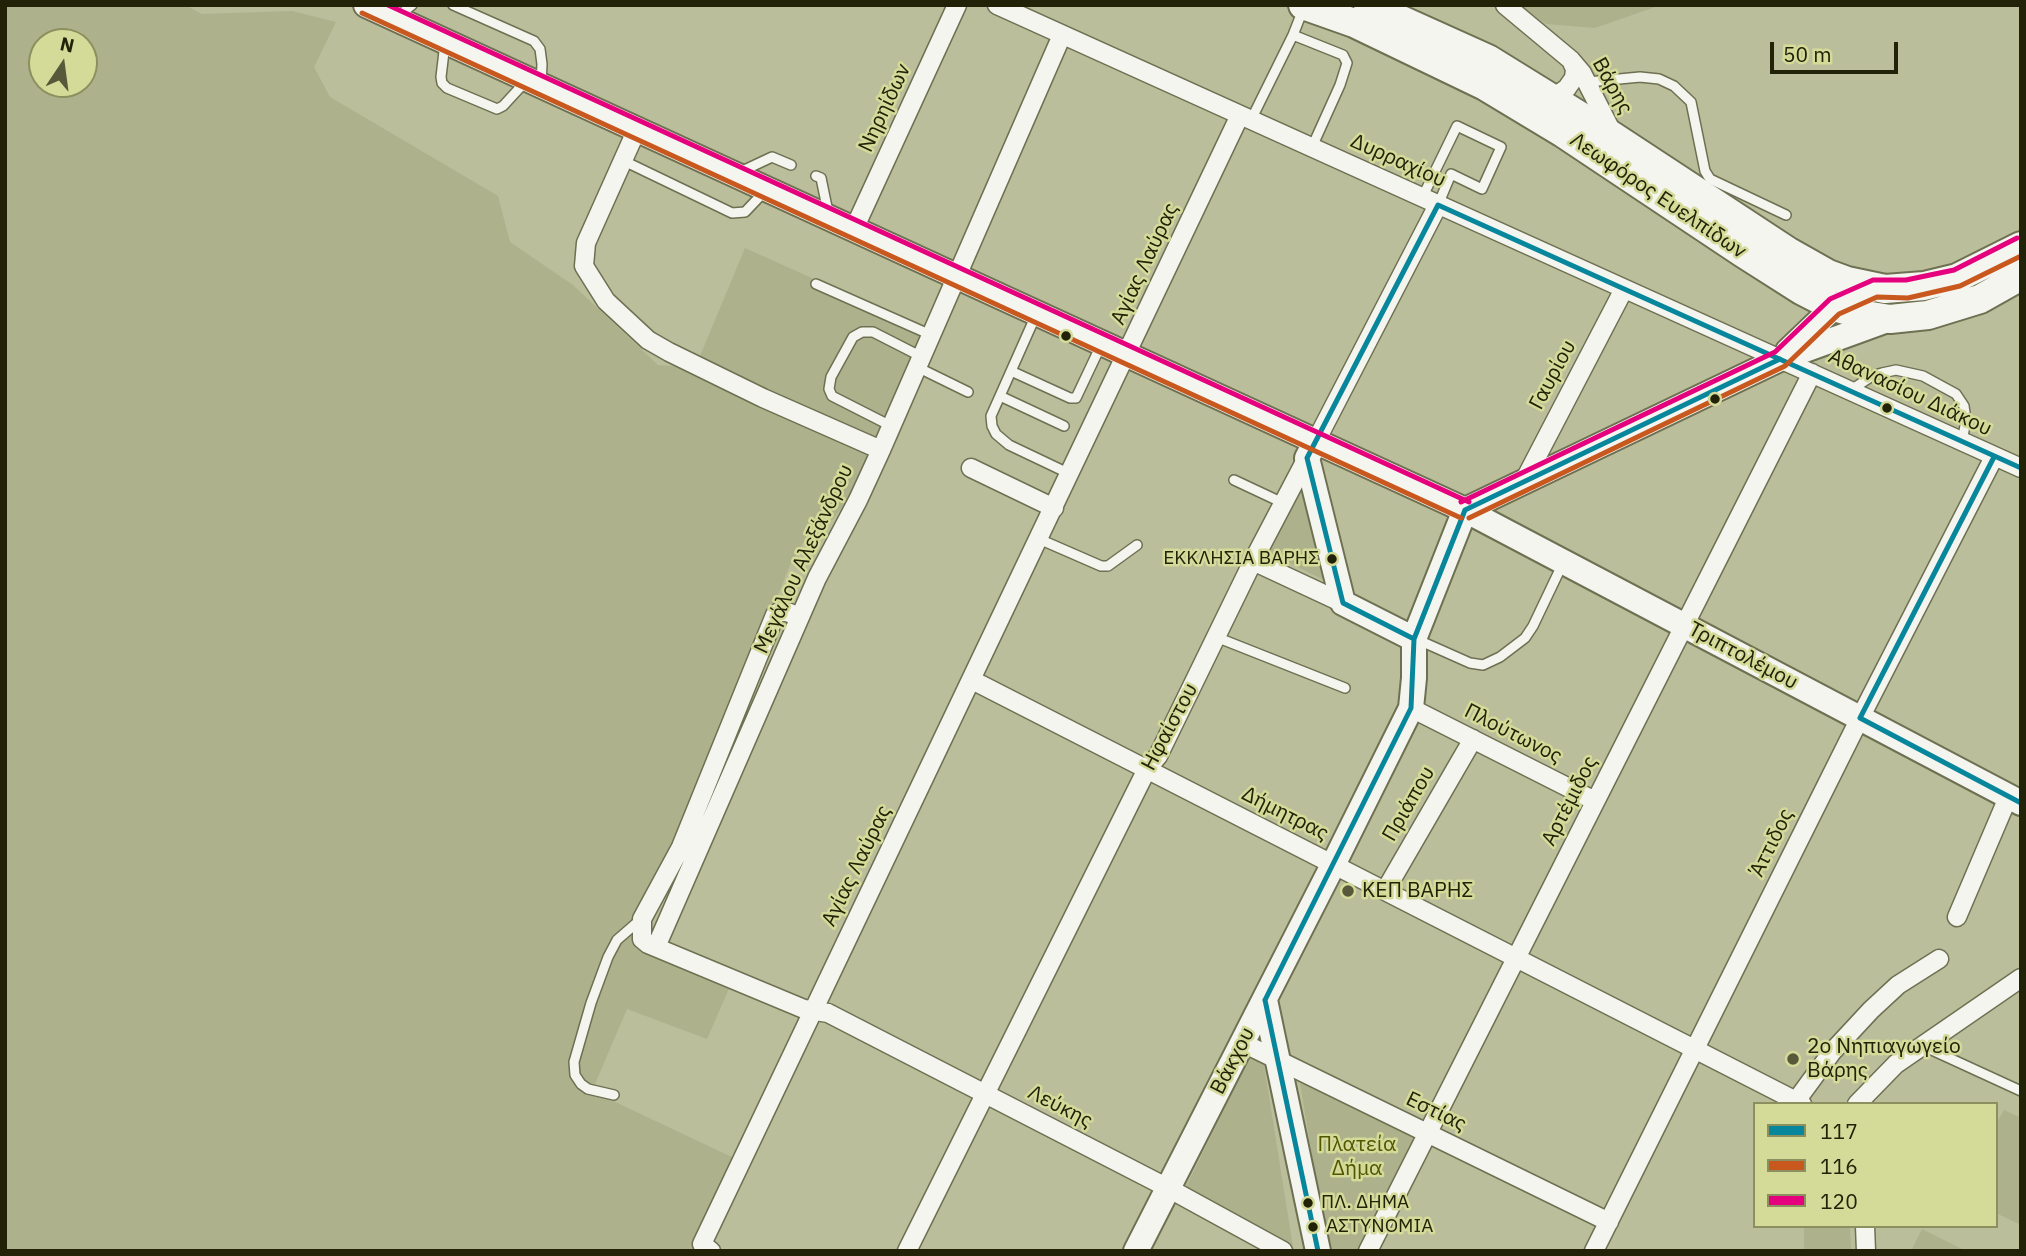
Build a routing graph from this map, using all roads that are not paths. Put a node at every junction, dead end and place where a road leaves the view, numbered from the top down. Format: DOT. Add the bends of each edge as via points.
graph roads {
  1 [pos="366,5"];
  2 [pos="453,5"];
  3 [pos="957,5"];
  4 [pos="997,5"];
  5 [pos="1368,5"];
  6 [pos="1505,5"];
  7 [pos="1304,6"];
  8 [pos="404,12"];
  9 [pos="1293,34"];
  10 [pos="1062,35"];
  11 [pos="445,41"];
  12 [pos="1571,60"];
  13 [pos="534,82"];
  14 [pos="1588,82"];
  15 [pos="1553,98"];
  16 [pos="1245,118"];
  17 [pos="637,129"];
  18 [pos="1614,137"];
  19 [pos="1312,148"];
  20 [pos="624,161"];
  21 [pos="791,165"];
  22 [pos="736,174"];
  23 [pos="816,176"];
  24 [pos="767,189"];
  25 [pos="1430,201"];
  26 [pos="1786,215"];
  27 [pos="829,217"];
  28 [pos="855,229"];
  29 [pos="2021,246"];
  30 [pos="957,276"];
  31 [pos="2021,276"];
  32 [pos="816,284"];
  33 [pos="1875,288"];
  34 [pos="1624,289"];
  35 [pos="1834,307"];
  36 [pos="1037,313"];
  37 [pos="1889,318"];
  38 [pos="931,335"];
  39 [pos="1102,343"];
  40 [pos="1127,354"];
  41 [pos="1780,359"];
  42 [pos="919,362"];
  43 [pos="1011,372"];
  44 [pos="1812,373"];
  45 [pos="1851,391"];
  46 [pos="968,392"];
  47 [pos="1000,396"];
  48 [pos="891,426"];
  49 [pos="1064,426"];
  50 [pos="1962,442"];
  51 [pos="881,450"];
  52 [pos="1311,450"];
  53 [pos="1994,457"];
  54 [pos="971,468"];
  55 [pos="2021,468"];
  56 [pos="1070,474"];
  57 [pos="1234,480"];
  58 [pos="1523,483"];
  59 [pos="1283,503"];
  60 [pos="1054,508"];
  61 [pos="1465,510"];
  62 [pos="1039,539"];
  63 [pos="1137,545"];
  64 [pos="1253,561"];
  65 [pos="1563,562"];
  66 [pos="1343,603"];
  67 [pos="800,617"];
  68 [pos="1686,626"];
  69 [pos="1216,637"];
  70 [pos="1414,639"];
  71 [pos="972,680"];
  72 [pos="1345,688"];
  73 [pos="1410,708"];
  74 [pos="1860,718"];
  75 [pos="1473,739"];
  76 [pos="1147,769"];
  77 [pos="2015,799"];
  78 [pos="1595,801"];
  79 [pos="1333,865"];
  80 [pos="1385,891"];
  81 [pos="1957,917"];
  82 [pos="642,919"];
  83 [pos="656,947"];
  84 [pos="1517,958"];
  85 [pos="1939,960"];
  86 [pos="2021,978"];
  87 [pos="1265,1000"];
  88 [pos="814,1010"];
  89 [pos="1243,1043"];
  90 [pos="1922,1045"];
  91 [pos="1695,1049"];
  92 [pos="1277,1059"];
  93 [pos="2021,1091"];
  94 [pos="614,1095"];
  95 [pos="985,1095"];
  96 [pos="1799,1102"];
  97 [pos="1859,1102"];
  98 [pos="1428,1134"];
  99 [pos="1168,1188"];
  100 [pos="1609,1222"];
  101 [pos="1866,1228"];
  102 [pos="706,1248"];
  103 [pos="907,1251"];
  104 [pos="1136,1251"];
  105 [pos="1283,1251"];
  106 [pos="1318,1251"];
  107 [pos="1368,1251"];
  108 [pos="1594,1251"];
  109 [pos="1866,1251"];
  1 -- 8 [label="main road, Τριπτολέμου"];
  2 -- 13 [label="lane" via="534,41 542,64"];
  3 -- 28 [label="street, Νηρηίδων"];
  4 -- 10 [label="street, Δυρραχίου"];
  5 -- 15 [label="main road, Λεωφόρος Ευελπίδων" via="1488,59"];
  6 -- 12 [label="street, Βάρης"];
  7 -- 9 [label="lane"];
  7 -- 35 [label="main road, Λεωφόρος Ευελπίδων" via="1354,23 1485,86"];
  8 -- 11 [label="main road, Τριπτολέμου"];
  9 -- 16 [label="lane"];
  9 -- 19 [label="lane" via="1342,55 1347,63"];
  10 -- 16 [label="street, Δυρραχίου"];
  10 -- 30 [label="street, Μεγάλου Αλεξάνδρου"];
  11 -- 13 [label="main road, Τριπτολέμου"];
  11 -- 13 [label="lane" via="442,83 458,93 497,109"];
  12 -- 14 [label="street, Βάρης"];
  12 -- 15 [label="street" via="1574,78"];
  13 -- 17 [label="main road, Τριπτολέμου"];
  14 -- 18 [label="street, Βάρης"];
  14 -- 26 [label="lane" via="1640,77 1674,86 1691,102 1710,179"];
  15 -- 18 [label="main road, Λεωφόρος Ευελπίδων"];
  16 -- 19 [label="street, Δυρραχίου"];
  16 -- 40 [label="street, Αγίας Λαύρας"];
  17 -- 20 [label="street"];
  17 -- 22 [label="main road, Τριπτολέμου"];
  18 -- 33 [label="main road, Λεωφόρος Ευελπίδων" via="1808,263"];
  19 -- 25 [label="street, Δυρραχίου"];
  20 -- 24 [label="lane" via="732,213 746,212"];
  20 -- 51 [label="street" via="584,256 584,266 606,301 648,340 669,352"];
  21 -- 22 [label="lane" via="772,157"];
  22 -- 24 [label="main road, Τριπτολέμου"];
  23 -- 27 [label="lane" via="821,178"];
  24 -- 27 [label="main road, Τριπτολέμου"];
  25 -- 25 [label="lane" via="1457,126 1501,147 1482,189 1451,174"];
  25 -- 34 [label="street, Δυρραχίου"];
  25 -- 52 [label="street, Ηφαίστου"];
  27 -- 28 [label="main road, Τριπτολέμου"];
  28 -- 30 [label="main road, Τριπτολέμου"];
  29 -- 33 [label="main road, Λεωφόρος Ευελπίδων" via="1957,278 1907,289"];
  30 -- 36 [label="main road, Τριπτολέμου"];
  30 -- 38 [label="street, Μεγάλου Αλεξάνδρου"];
  31 -- 37 [label="main road, Λεωφόρος Ευελπίδων" via="1958,307"];
  32 -- 38 [label="lane"];
  33 -- 35 [label="main road"];
  34 -- 41 [label="street, Δυρραχίου"];
  34 -- 58 [label="street, Γαυρίου"];
  35 -- 37 [label="main road, Λεωφόρος Ευελπίδων"];
  35 -- 41 [label="main road"];
  36 -- 39 [label="main road, Τριπτολέμου"];
  36 -- 43 [label="lane"];
  37 -- 41 [label="main road"];
  38 -- 42 [label="street, Μεγάλου Αλεξάνδρου"];
  39 -- 40 [label="main road, Τριπτολέμου"];
  39 -- 43 [label="lane" via="1076,398"];
  40 -- 52 [label="main road, Τριπτολέμου"];
  40 -- 56 [label="street, Αγίας Λαύρας"];
  41 -- 44 [label="street, Αθανασίου Διάκου"];
  41 -- 58 [label="main road"];
  42 -- 46 [label="lane"];
  42 -- 48 [label="street, Μεγάλου Αλεξάνδρου"];
  42 -- 48 [label="lane" via="873,332 862,332 853,337 831,377 832,396"];
  43 -- 47 [label="lane"];
  44 -- 45 [label="street, Αθανασίου Διάκου"];
  44 -- 68 [label="street, Αρτέμιδος"];
  45 -- 50 [label="street, Αθανασίου Διάκου"];
  45 -- 50 [label="lane" via="1872,376 1896,370 1923,376 1956,394 1964,407"];
  47 -- 49 [label="lane"];
  47 -- 56 [label="lane" via="991,416 996,434"];
  48 -- 51 [label="street, Μεγάλου Αλεξάνδρου"];
  50 -- 53 [label="street, Αθανασίου Διάκου"];
  51 -- 67 [label="street, Μεγάλου Αλεξάνδρου"];
  52 -- 59 [label="street, Ηφαίστου"];
  52 -- 61 [label="main road, Τριπτολέμου"];
  52 -- 66 [label="main road"];
  53 -- 55 [label="street, Αθανασίου Διάκου"];
  53 -- 74 [label="street, Άττιδος"];
  54 -- 60 [label="street"];
  56 -- 60 [label="street, Αγίας Λαύρας"];
  57 -- 59 [label="lane"];
  58 -- 61 [label="main road"];
  59 -- 64 [label="street, Ηφαίστου"];
  60 -- 62 [label="street, Αγίας Λαύρας"];
  61 -- 65 [label="main road, Τριπτολέμου"];
  61 -- 70 [label="main road"];
  62 -- 63 [label="lane" via="1101,566 1108,566"];
  62 -- 71 [label="street, Αγίας Λαύρας"];
  64 -- 66 [label="street"];
  64 -- 69 [label="street, Ηφαίστου"];
  65 -- 68 [label="main road, Τριπτολέμου"];
  65 -- 70 [label="lane" via="1534,626 1500,657 1483,665 1470,663"];
  66 -- 70 [label="main road"];
  67 -- 82 [label="street" via="787,612 775,615 681,848"];
  67 -- 83 [label="street, Μεγάλου Αλεξάνδρου"];
  68 -- 74 [label="main road, Τριπτολέμου"];
  68 -- 78 [label="street, Αρτέμιδος"];
  69 -- 72 [label="lane"];
  69 -- 76 [label="street, Ηφαίστου" via="1158,756"];
  70 -- 73 [label="main road, Βάκχου"];
  71 -- 76 [label="street, Δήμητρας"];
  71 -- 88 [label="street, Αγίας Λαύρας"];
  73 -- 75 [label="street, Πλούτωνος"];
  73 -- 79 [label="main road, Βάκχου"];
  74 -- 77 [label="main road, Τριπτολέμου"];
  74 -- 91 [label="street, Άττιδος"];
  75 -- 78 [label="street, Πλούτωνος"];
  75 -- 80 [label="street, Πριάπου"];
  76 -- 79 [label="street, Δήμητρας"];
  76 -- 95 [label="street, Ηφαίστου"];
  77 -- 81 [label="street"];
  78 -- 84 [label="street, Αρτέμιδος"];
  79 -- 80 [label="street, Δήμητρας"];
  79 -- 87 [label="main road, Βάκχου"];
  80 -- 84 [label="street, Δήμητρας"];
  82 -- 83 [label="street" via="642,939"];
  82 -- 94 [label="lane" via="617,940 608,957 574,1062 575,1075 587,1089"];
  83 -- 88 [label="street"];
  84 -- 91 [label="street, Δήμητρας"];
  84 -- 98 [label="street, Αρτέμιδος"];
  85 -- 96 [label="street" via="1898,985 1871,1010 1832,1052"];
  86 -- 90 [label="street"];
  87 -- 89 [label="main road, Βάκχου"];
  87 -- 92 [label="main road"];
  88 -- 95 [label="street, Λεύκης" via="828,1013"];
  88 -- 102 [label="street, Αγίας Λαύρας"];
  89 -- 92 [label="street, Εστίας"];
  89 -- 99 [label="main road, Βάκχου"];
  90 -- 93 [label="lane"];
  90 -- 97 [label="street"];
  91 -- 96 [label="street, Δήμητρας"];
  91 -- 100 [label="street, Άττιδος"];
  92 -- 98 [label="street, Εστίας"];
  92 -- 106 [label="main road"];
  95 -- 99 [label="street, Λεύκης"];
  95 -- 103 [label="street, Ηφαίστου"];
  98 -- 100 [label="street, Εστίας"];
  98 -- 107 [label="street, Αρτέμιδος"];
  99 -- 104 [label="main road, Βάκχου"];
  99 -- 105 [label="street, Λεύκης"];
  100 -- 108 [label="street, Άττιδος"];
  101 -- 109 [label="street"];
}
